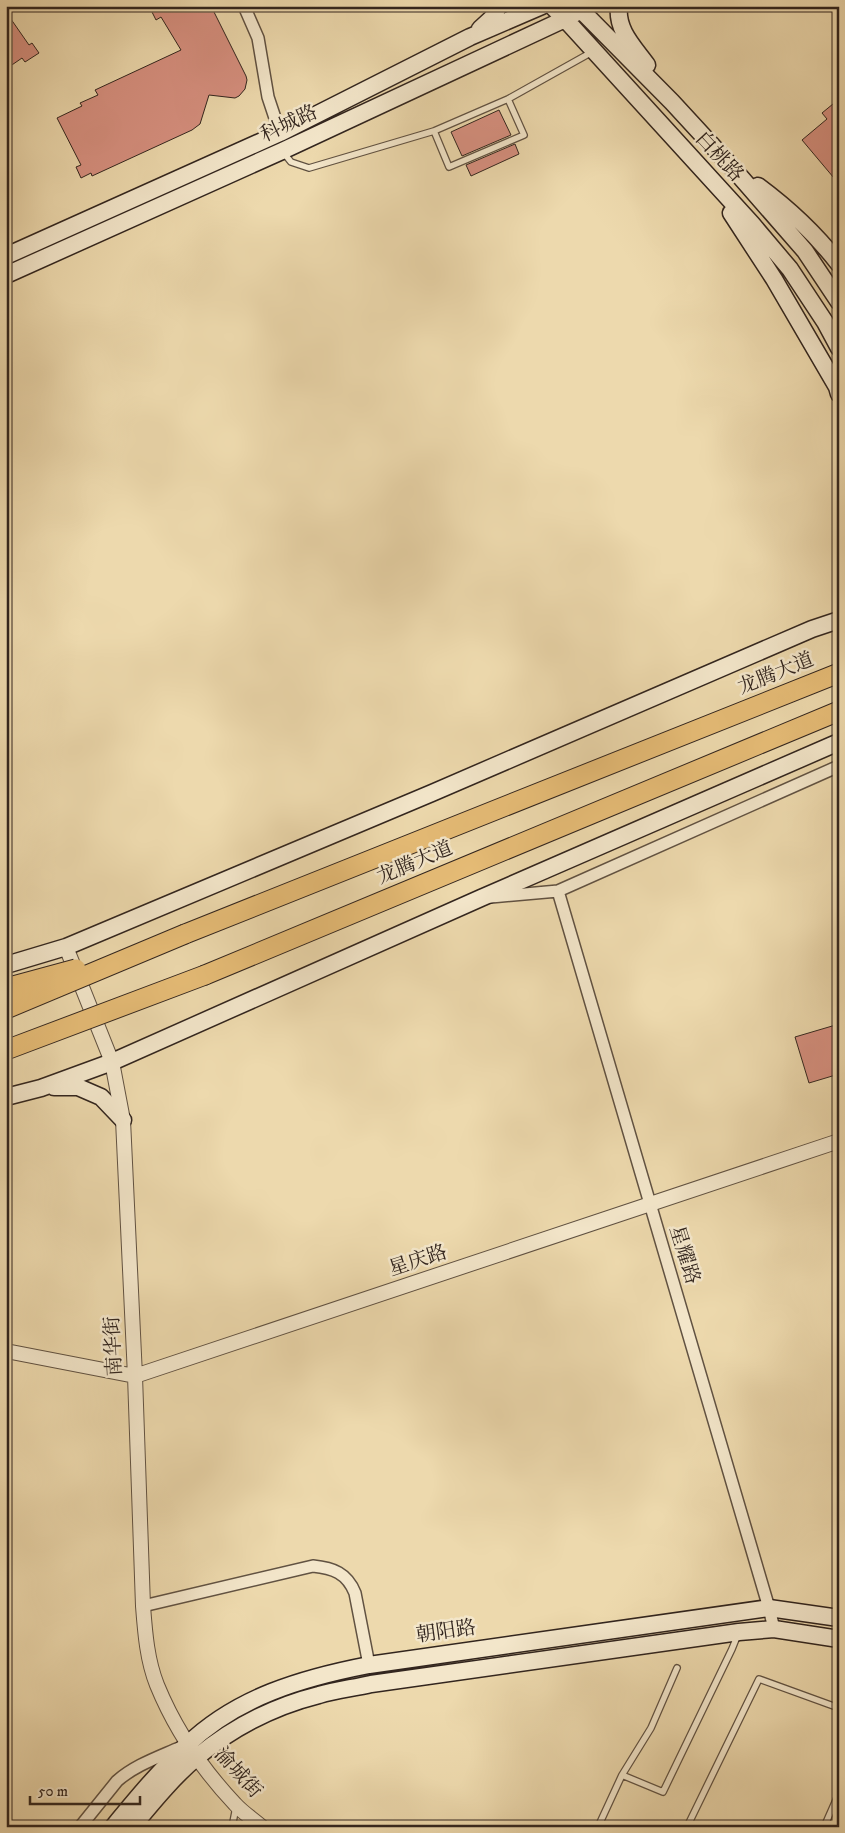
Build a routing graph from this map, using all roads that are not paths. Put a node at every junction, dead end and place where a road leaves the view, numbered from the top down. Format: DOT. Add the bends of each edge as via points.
graph roads {
  1 [pos="244,6"];
  2 [pos="499,6"];
  3 [pos="542,6"];
  4 [pos="552,6"];
  5 [pos="620,6"];
  6 [pos="582,8"];
  7 [pos="565,19"];
  8 [pos="470,37"];
  9 [pos="594,51"];
  10 [pos="508,98"];
  11 [pos="672,102"];
  12 [pos="434,131"];
  13 [pos="280,133"];
  14 [pos="282,151"];
  15 [pos="730,165"];
  16 [pos="707,176"];
  17 [pos="6,256"];
  18 [pos="839,264"];
  19 [pos="6,275"];
  20 [pos="839,302"];
  21 [pos="839,348"];
  22 [pos="839,394"];
  23 [pos="839,620"];
  24 [pos="839,673"];
  25 [pos="839,711"];
  26 [pos="839,742"];
  27 [pos="839,766"];
  28 [pos="558,892"];
  29 [pos="482,898"];
  30 [pos="66,947"];
  31 [pos="147,949"];
  32 [pos="6,965"];
  33 [pos="6,988"];
  34 [pos="6,1009"];
  35 [pos="6,1050"];
  36 [pos="112,1062"];
  37 [pos="41,1088"];
  38 [pos="6,1097"];
  39 [pos="123,1120"];
  40 [pos="839,1141"];
  41 [pos="649,1204"];
  42 [pos="6,1351"];
  43 [pos="135,1376"];
  44 [pos="143,1606"];
  45 [pos="769,1608"];
  46 [pos="839,1618"];
  47 [pos="774,1629"];
  48 [pos="739,1632"];
  49 [pos="839,1639"];
  50 [pos="369,1664"];
  51 [pos="677,1668"];
  52 [pos="839,1708"];
  53 [pos="192,1750"];
  54 [pos="622,1775"];
  55 [pos="839,1793"];
  56 [pos="236,1805"];
  57 [pos="832,1808"];
  58 [pos="839,1811"];
  59 [pos="80,1827"];
  60 [pos="113,1827"];
  61 [pos="132,1827"];
  62 [pos="232,1827"];
  63 [pos="262,1827"];
  64 [pos="598,1827"];
  65 [pos="687,1827"];
  66 [pos="824,1827"];
  1 -- 13 [label="street" via="258,38 268,97"];
  2 -- 8 [label="main road" via="492,18"];
  3 -- 8 [label="main road, 科城路"];
  4 -- 7 [label="main road, 白桃路"];
  5 -- 11 [label="main road" via="623,32"];
  6 -- 7 [label="main road, 科城路"];
  6 -- 11 [label="main road, 白桃路"];
  7 -- 9 [label="main road, 白桃路"];
  7 -- 14 [label="main road, 科城路"];
  8 -- 13 [label="main road, 科城路"];
  9 -- 10 [label="lane"];
  9 -- 16 [label="main road, 白桃路"];
  10 -- 12 [label="lane"];
  10 -- 12 [label="lane" via="524,135 450,167"];
  11 -- 15 [label="main road, 白桃路"];
  12 -- 14 [label="lane" via="309,168 291,162"];
  13 -- 17 [label="main road, 科城路"];
  14 -- 19 [label="main road, 科城路"];
  15 -- 18 [label="main road" via="787,207"];
  15 -- 20 [label="main road, 白桃路" via="805,251"];
  16 -- 21 [label="main road, 白桃路" via="790,269"];
  16 -- 22 [label="main road" via="774,279"];
  23 -- 30 [label="main road"];
  24 -- 31 [label="highway, 龙腾大道, bridge"];
  25 -- 35 [label="highway, 龙腾大道, bridge" via="205,975"];
  26 -- 29 [label="main road"];
  27 -- 28 [label="street"];
  28 -- 29 [label="street"];
  28 -- 41 [label="street, 星耀路"];
  29 -- 36 [label="main road"];
  30 -- 32 [label="main road"];
  30 -- 36 [label="street, 南华街"];
  31 -- 33 [label="highway, bridge"];
  31 -- 34 [label="highway, 龙腾大道, bridge"];
  36 -- 37 [label="main road"];
  36 -- 39 [label="street, 南华街"];
  37 -- 38 [label="main road"];
  37 -- 39 [label="main road" via="78,1087 100,1097"];
  39 -- 43 [label="street, 南华街"];
  40 -- 41 [label="street, 星庆路"];
  41 -- 43 [label="street, 星庆路"];
  41 -- 45 [label="street, 星耀路"];
  42 -- 43 [label="street, 星庆路"];
  43 -- 44 [label="street, 南华街"];
  44 -- 50 [label="street" via="313,1566 325,1567 336,1570 351,1584"];
  44 -- 53 [label="street, 南华街" via="148,1651 157,1685"];
  45 -- 46 [label="main road, 朝阳路"];
  45 -- 47 [label="street, 星耀路"];
  45 -- 50 [label="main road, 朝阳路"];
  47 -- 48 [label="main road, 朝阳路"];
  47 -- 49 [label="main road, 朝阳路"];
  48 -- 53 [label="main road, 朝阳路" via="371,1684 318,1695 270,1711"];
  48 -- 54 [label="lane" via="663,1792"];
  50 -- 53 [label="main road, 朝阳路" via="312,1676 229,1712"];
  51 -- 54 [label="lane" via="651,1728"];
  52 -- 65 [label="lane" via="759,1679"];
  53 -- 56 [label="street, 渝城街"];
  53 -- 59 [label="street" via="133,1768 124,1774"];
  53 -- 60 [label="main road, 朝阳路"];
  53 -- 61 [label="main road, 朝阳路" via="174,1780"];
  54 -- 64 [label="lane"];
  55 -- 57 [label="lane"];
  56 -- 62 [label="lane"];
  56 -- 63 [label="street, 渝城街"];
  57 -- 58 [label="lane"];
  57 -- 66 [label="lane"];
}
